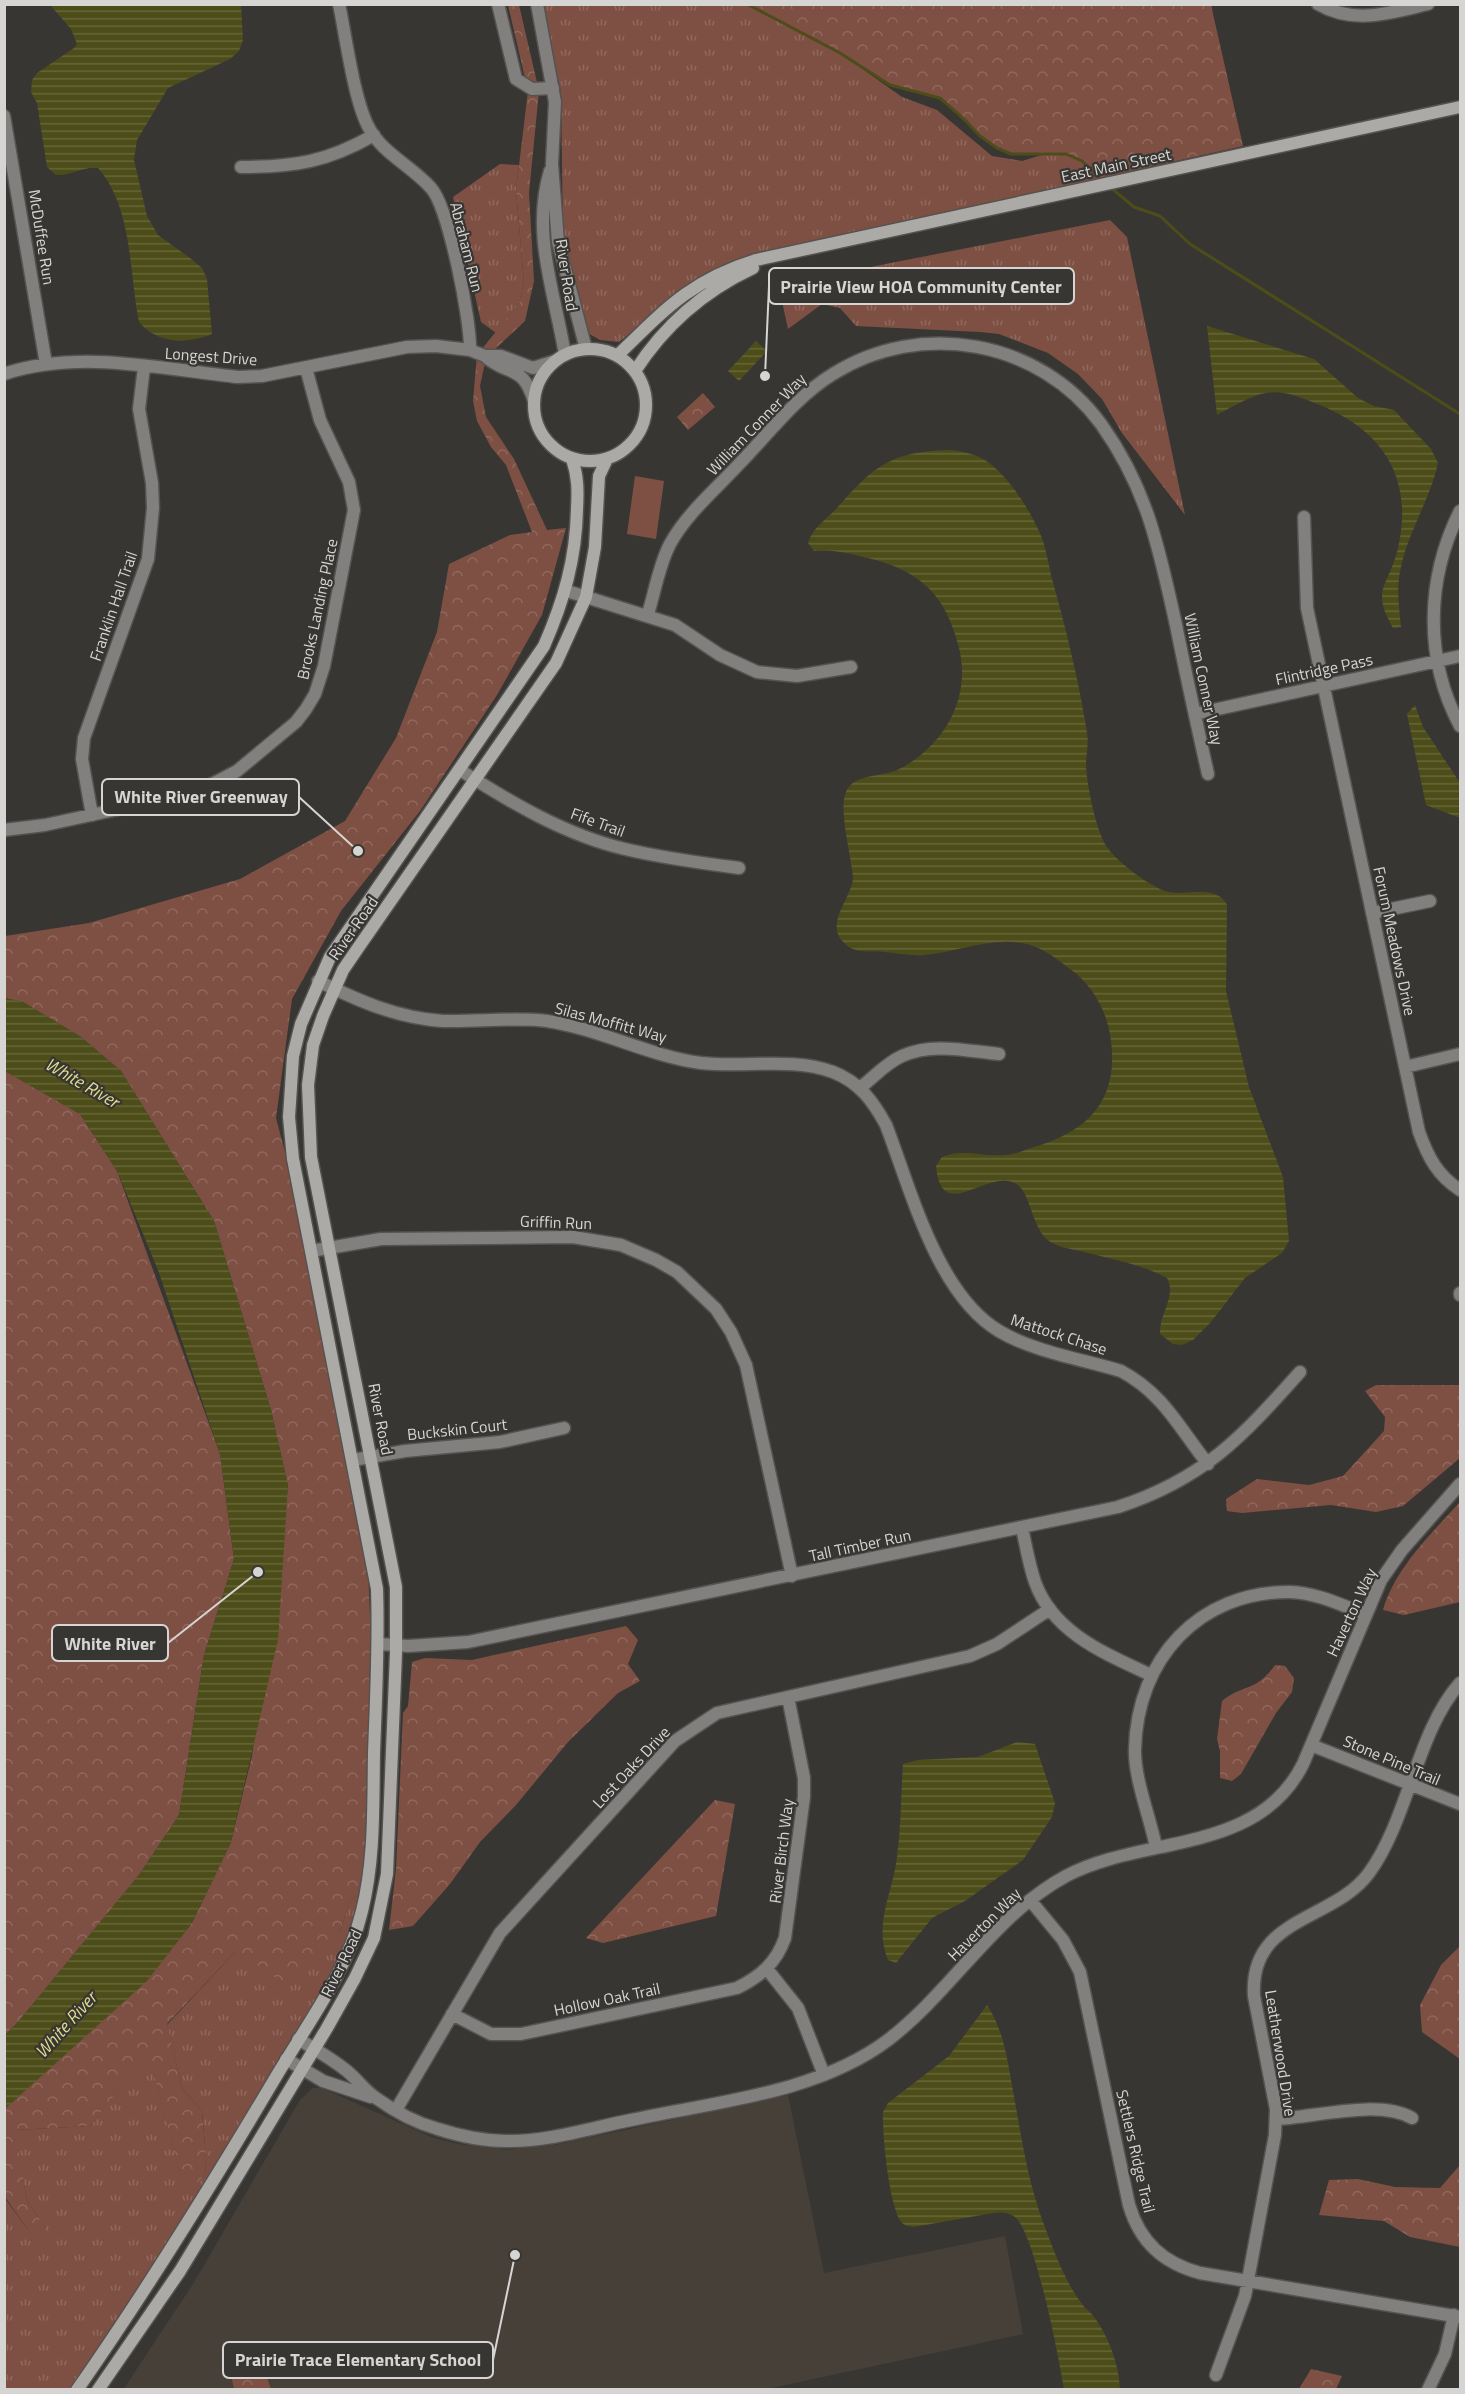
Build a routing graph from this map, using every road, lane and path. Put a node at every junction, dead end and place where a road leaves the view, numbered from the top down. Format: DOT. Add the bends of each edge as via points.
graph roads {
  1 [pos="339,4"];
  2 [pos="498,4"];
  3 [pos="537,4"];
  4 [pos="1318,4"];
  5 [pos="1428,4"];
  6 [pos="553,88"];
  7 [pos="1461,107"];
  8 [pos="4,116"];
  9 [pos="374,135"];
  10 [pos="552,164"];
  11 [pos="241,167"];
  12 [pos="19,197"];
  13 [pos="4,199"];
  14 [pos="778,256"];
  15 [pos="586,349"];
  16 [pos="470,350"];
  17 [pos="485,356"];
  18 [pos="617,356"];
  19 [pos="560,358"];
  20 [pos="46,364"];
  21 [pos="144,367"];
  22 [pos="306,368"];
  23 [pos="635,371"];
  24 [pos="4,374"];
  25 [pos="534,401"];
  26 [pos="572,459"];
  27 [pos="607,459"];
  28 [pos="1461,511"];
  29 [pos="1304,517"];
  30 [pos="567,591"];
  31 [pos="586,597"];
  32 [pos="648,614"];
  33 [pos="1461,656"];
  34 [pos="1438,661"];
  35 [pos="851,667"];
  36 [pos="1324,685"];
  37 [pos="1195,714"];
  38 [pos="1461,726"];
  39 [pos="460,770"];
  40 [pos="1208,774"];
  41 [pos="476,780"];
  42 [pos="92,815"];
  43 [pos="4,830"];
  44 [pos="739,868"];
  45 [pos="1430,901"];
  46 [pos="1372,913"];
  47 [pos="318,981"];
  48 [pos="334,989"];
  49 [pos="999,1054"];
  50 [pos="1461,1054"];
  51 [pos="1405,1067"];
  52 [pos="861,1087"];
  53 [pos="1461,1190"];
  54 [pos="330,1247"];
  55 [pos="311,1251"];
  56 [pos="1300,1372"];
  57 [pos="564,1428"];
  58 [pos="372,1457"];
  59 [pos="353,1461"];
  60 [pos="1208,1464"];
  61 [pos="1461,1484"];
  62 [pos="1022,1528"];
  63 [pos="792,1576"];
  64 [pos="1050,1609"];
  65 [pos="1365,1614"];
  66 [pos="379,1644"];
  67 [pos="397,1645"];
  68 [pos="1151,1675"];
  69 [pos="1461,1683"];
  70 [pos="788,1697"];
  71 [pos="1311,1745"];
  72 [pos="1409,1785"];
  73 [pos="1461,1804"];
  74 [pos="1156,1847"];
  75 [pos="1030,1900"];
  76 [pos="767,1969"];
  77 [pos="452,2014"];
  78 [pos="298,2039"];
  79 [pos="314,2049"];
  80 [pos="286,2059"];
  81 [pos="301,2068"];
  82 [pos="824,2075"];
  83 [pos="375,2098"];
  84 [pos="396,2110"];
  85 [pos="1412,2118"];
  86 [pos="1277,2119"];
  87 [pos="1248,2281"];
  88 [pos="1457,2316"];
  89 [pos="1216,2375"];
  90 [pos="77,2390"];
  91 [pos="98,2390"];
  92 [pos="1428,2390"];
  1 -- 9 [label="street, Abraham Run" via="363,113"];
  2 -- 6 [label="street" via="516,79 532,88"];
  3 -- 6 [label="street, River Road"];
  4 -- 5 [label="street" via="1338,14 1364,17"];
  6 -- 10 [label="street, River Road"];
  7 -- 14 [label="main road, East Main Street"];
  8 -- 12 [label="street, McDuffee Run"];
  9 -- 11 [label="street" via="337,154 303,164"];
  9 -- 16 [label="street, Abraham Run" via="439,200 469,328"];
  10 -- 15 [label="street, River Road" via="560,253"];
  10 -- 19 [label="street, River Road" via="544,207 544,258"];
  12 -- 13 [label="street"];
  12 -- 20 [label="street, McDuffee Run"];
  14 -- 18 [label="main road, East Main Street" via="731,268 696,286 662,311"];
  14 -- 23 [label="main road, East Main Street" via="705,295 670,328"];
  15 -- 18 [label="main road"];
  15 -- 19 [label="main road"];
  16 -- 17 [label="street, Longest Drive"];
  16 -- 22 [label="street, Longest Drive" via="407,347"];
  17 -- 19 [label="street, Longest Drive" via="501,356 533,368"];
  17 -- 25 [label="street, Longest Drive" via="520,374"];
  18 -- 23 [label="main road"];
  19 -- 25 [label="main road" via="540,379"];
  20 -- 21 [label="street, Longest Drive" via="92,362"];
  20 -- 24 [label="street, Longest Drive"];
  21 -- 22 [label="street, Longest Drive" via="238,377"];
  21 -- 42 [label="street, Franklin Hall Trail" via="139,409 152,483 152,532 140,587 84,738 82,759"];
  22 -- 42 [label="street, Brooks Landing Place" via="320,420 349,482 354,510 315,694 296,722 218,783 186,795"];
  23 -- 27 [label="main road" via="646,401 643,422 626,449"];
  25 -- 26 [label="main road" via="540,432 554,448"];
  26 -- 27 [label="main road"];
  26 -- 30 [label="main road, River Road" via="577,472 577,519"];
  27 -- 31 [label="main road, River Road" via="599,476 595,548"];
  28 -- 34 [label="street" via="1441,557 1436,580 1433,618"];
  29 -- 36 [label="street, Forum Meadows Drive" via="1306,598"];
  30 -- 31 [label="street"];
  30 -- 39 [label="main road, River Road" via="544,646"];
  31 -- 32 [label="street"];
  31 -- 41 [label="main road, River Road" via="556,663"];
  32 -- 35 [label="street" via="757,672 797,676"];
  32 -- 37 [label="street, William Conner Way" via="663,561 682,525 813,388 847,365 885,350 930,343 977,346 1027,362 1062,384 1092,413 1125,462 1144,498 1154,529"];
  33 -- 34 [label="street, Flintridge Pass"];
  34 -- 36 [label="street, Flintridge Pass"];
  34 -- 38 [label="street" via="1446,695"];
  36 -- 37 [label="street, Flintridge Pass"];
  36 -- 46 [label="street, Forum Meadows Drive"];
  37 -- 40 [label="street, William Conner Way"];
  39 -- 41 [label="street, Fife Trail"];
  39 -- 47 [label="main road, River Road" via="344,934"];
  41 -- 44 [label="street, Fife Trail" via="566,829 623,849"];
  41 -- 48 [label="main road, River Road" via="358,948"];
  42 -- 43 [label="street, Brooks Landing Place"];
  45 -- 46 [label="street"];
  46 -- 51 [label="street, Forum Meadows Drive"];
  47 -- 48 [label="street, Silas Moffitt Way"];
  47 -- 55 [label="main road, River Road" via="301,1024 294,1056 289,1116"];
  48 -- 52 [label="street, Silas Moffitt Way" via="403,1016 443,1021 545,1021 686,1060 823,1069"];
  48 -- 54 [label="main road, River Road" via="313,1045 308,1099 311,1157"];
  49 -- 52 [label="street" via="947,1048 923,1050 901,1056"];
  50 -- 51 [label="street"];
  51 -- 53 [label="street, Forum Meadows Drive" via="1425,1150 1440,1175"];
  52 -- 60 [label="street, Mattock Chase" via="886,1125 945,1273 972,1310 1022,1342 1121,1371 1135,1379 1159,1398"];
  54 -- 55 [label="street, Griffin Run"];
  54 -- 58 [label="main road, River Road"];
  54 -- 63 [label="street, Griffin Run" via="381,1239 573,1237 621,1245 677,1272 716,1309 746,1365"];
  55 -- 59 [label="main road, River Road"];
  56 -- 60 [label="street, Tall Timber Run" via="1239,1439"];
  57 -- 58 [label="street, Buckskin Court" via="500,1442 405,1450"];
  58 -- 59 [label="street, Buckskin Court"];
  58 -- 67 [label="main road, River Road" via="393,1566"];
  59 -- 66 [label="main road, River Road" via="376,1577"];
  60 -- 62 [label="street, Tall Timber Run" via="1167,1489 1118,1508"];
  61 -- 65 [label="street, Haverton Way" via="1392,1564"];
  62 -- 63 [label="street, Tall Timber Run"];
  62 -- 64 [label="street" via="1035,1582"];
  63 -- 67 [label="street, Tall Timber Run" via="468,1642"];
  64 -- 68 [label="street" via="1096,1649"];
  64 -- 70 [label="street, Lost Oaks Drive" via="997,1644 969,1656"];
  65 -- 68 [label="street" via="1311,1595 1291,1592 1249,1596 1224,1604 1192,1625 1169,1648"];
  65 -- 71 [label="street, Haverton Way"];
  66 -- 67 [label="street, Tall Timber Run"];
  66 -- 78 [label="main road, River Road" via="370,1868 362,1912 349,1951"];
  67 -- 79 [label="main road, River Road" via="384,1896 365,1958"];
  68 -- 74 [label="street" via="1139,1704 1135,1752"];
  69 -- 72 [label="street, Leatherwood Drive" via="1442,1708"];
  70 -- 76 [label="street, River Birch Way" via="804,1778 804,1818 787,1931 780,1953"];
  70 -- 77 [label="street, Lost Oaks Drive" via="717,1713 675,1741 501,1933"];
  71 -- 72 [label="street, Stone Pine Trail"];
  71 -- 74 [label="street, Haverton Way" via="1288,1788 1256,1817 1230,1829"];
  72 -- 73 [label="street, Stone Pine Trail"];
  72 -- 86 [label="street, Leatherwood Drive" via="1383,1849 1368,1874 1343,1896 1282,1931 1261,1956 1254,1978 1254,1996"];
  74 -- 75 [label="street, Haverton Way" via="1088,1866"];
  75 -- 82 [label="street, Haverton Way" via="905,2026 870,2052"];
  75 -- 87 [label="street, Settlers Ridge Trail" via="1063,1940 1080,1972 1129,2205 1138,2228 1154,2250 1177,2266"];
  76 -- 77 [label="street, Hollow Oak Trail" via="737,1988 521,2034 491,2034"];
  76 -- 82 [label="street" via="798,2008"];
  77 -- 84 [label="street, Lost Oaks Drive"];
  78 -- 79 [label="street, Haverton Way"];
  78 -- 80 [label="main road, River Road"];
  79 -- 81 [label="main road, River Road"];
  79 -- 83 [label="street, Haverton Way" via="347,2071"];
  80 -- 81 [label="street, Haverton Way"];
  80 -- 90 [label="main road, River Road" via="163,2265"];
  81 -- 83 [label="street, Haverton Way" via="336,2087"];
  81 -- 91 [label="main road, River Road" via="180,2271"];
  82 -- 84 [label="street, Haverton Way" via="744,2096 522,2141 460,2135 412,2120"];
  83 -- 84 [label="street, Haverton Way"];
  85 -- 86 [label="street" via="1375,2110"];
  86 -- 87 [label="street, Leatherwood Drive"];
  87 -- 88 [label="street, Settlers Ridge Trail"];
  87 -- 89 [label="street, Leatherwood Drive"];
  88 -- 92 [label="street"];
}
